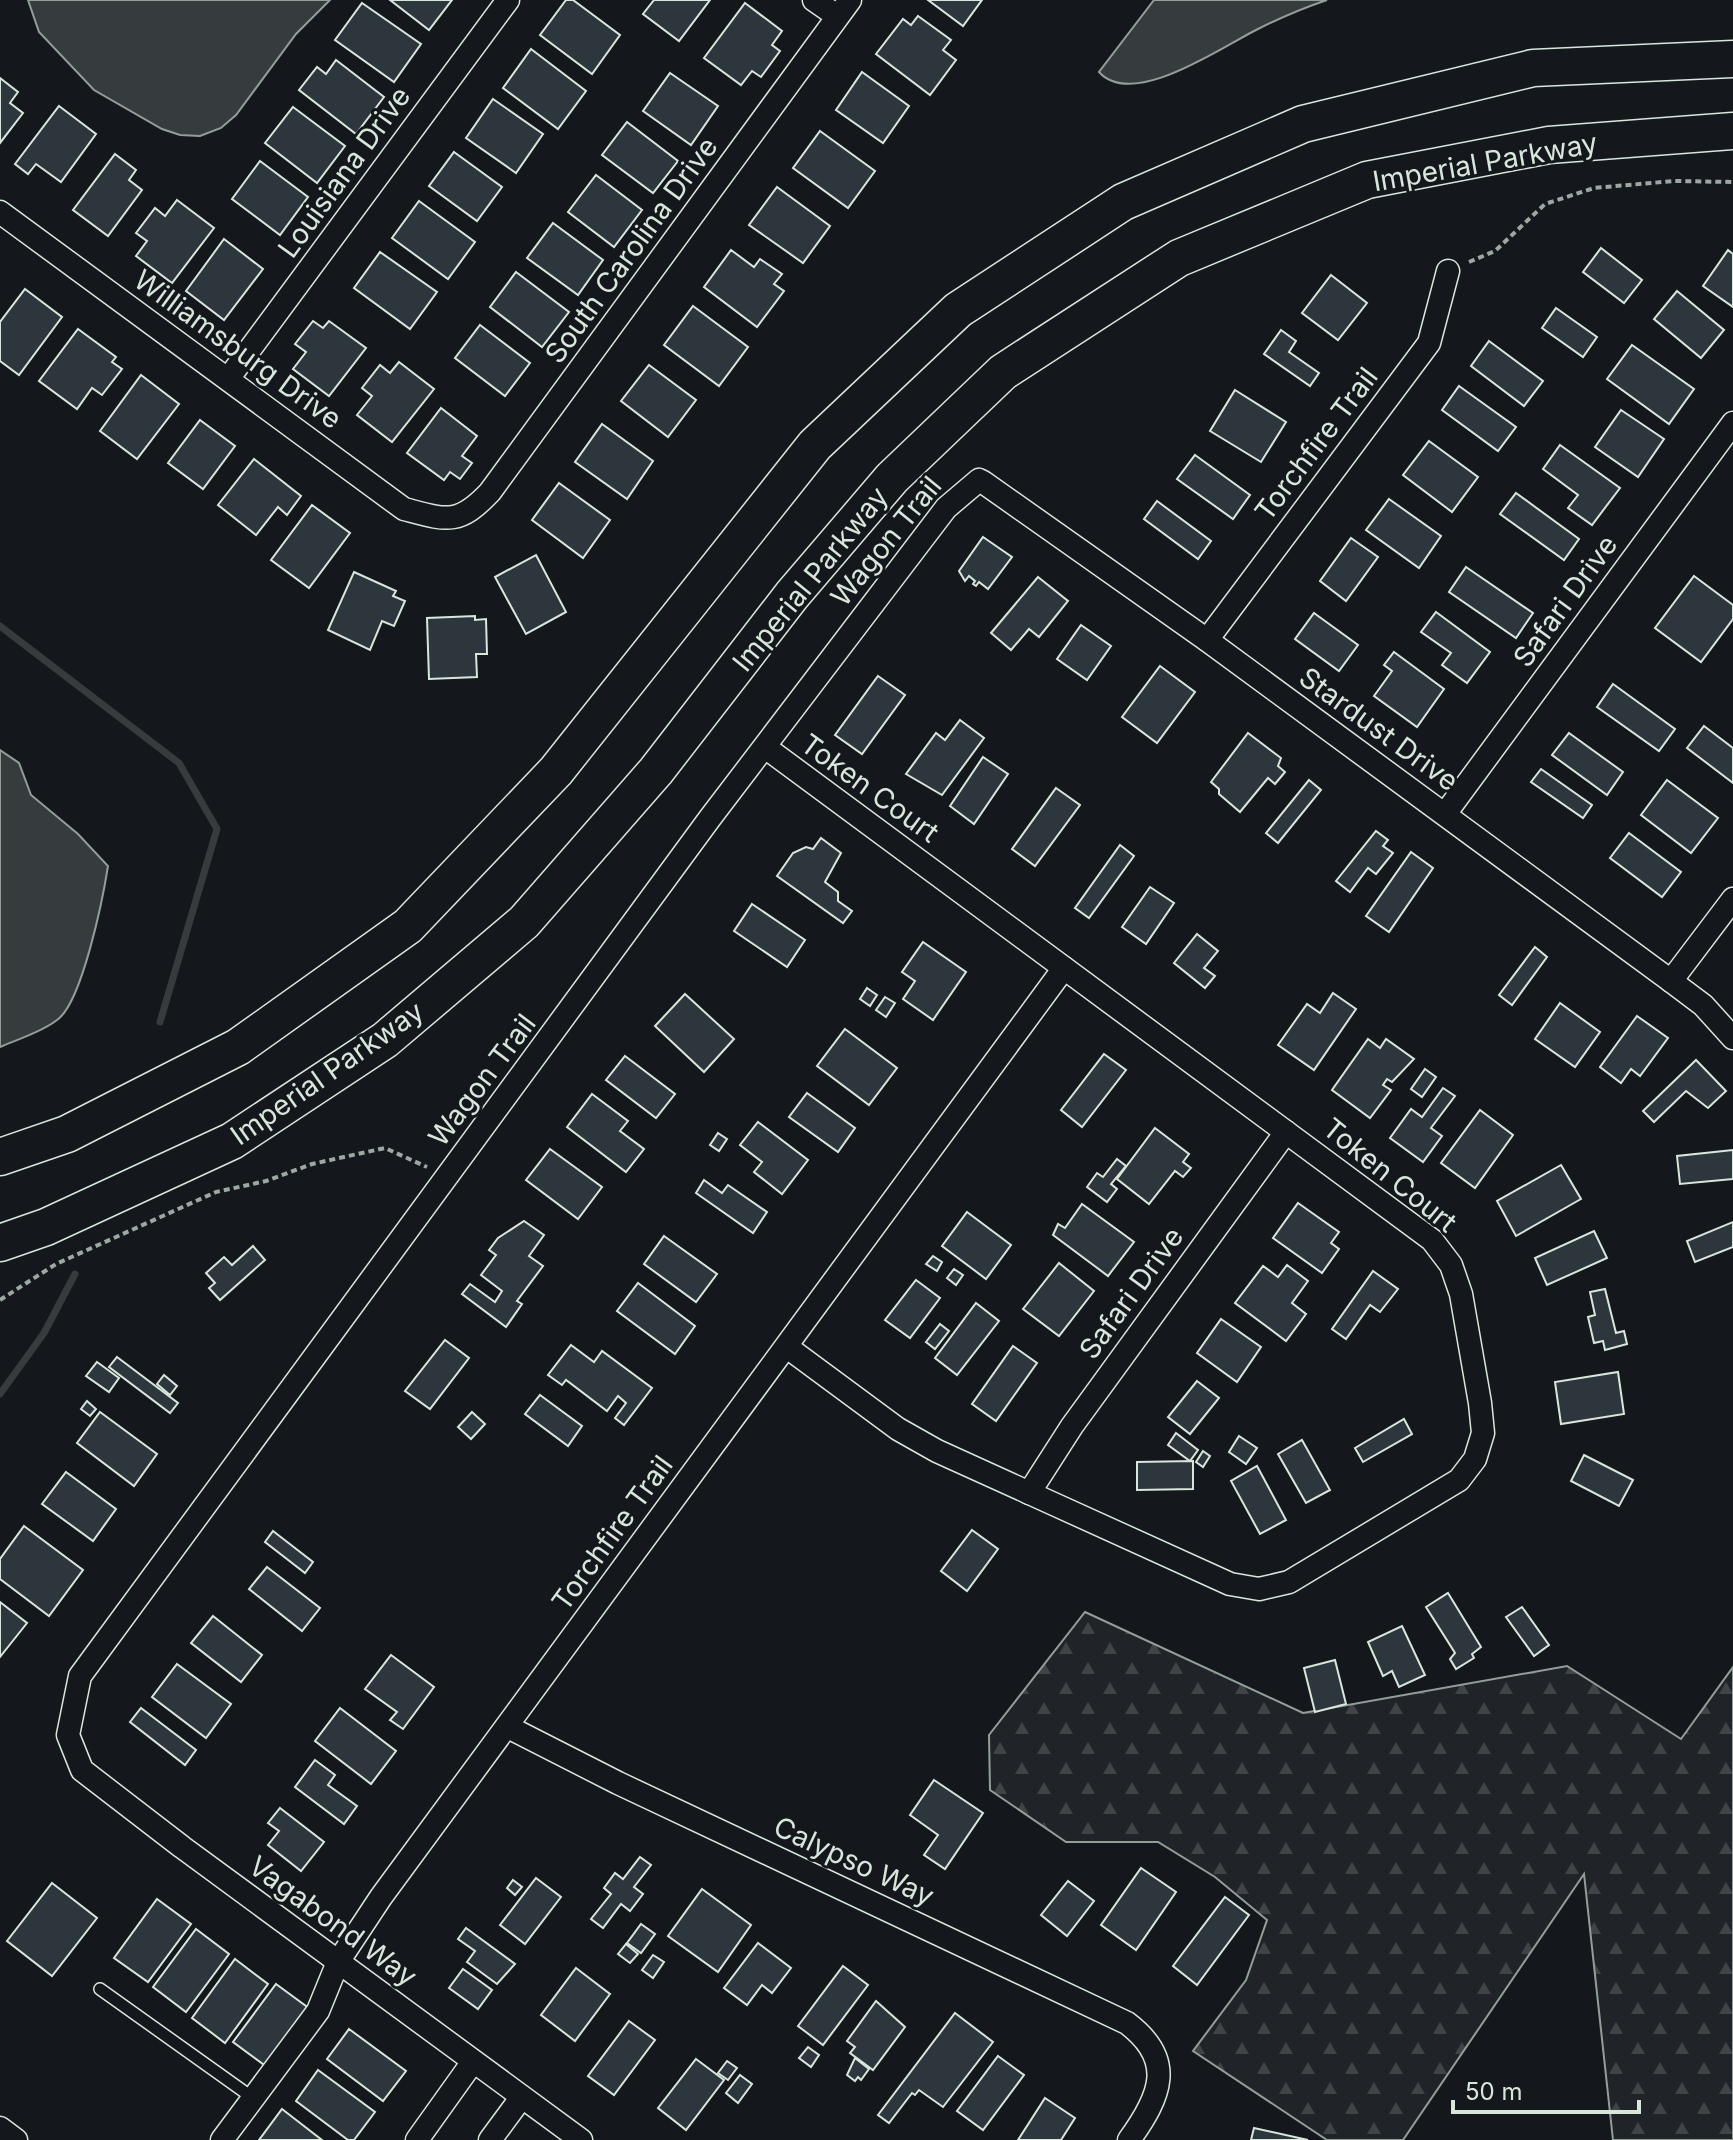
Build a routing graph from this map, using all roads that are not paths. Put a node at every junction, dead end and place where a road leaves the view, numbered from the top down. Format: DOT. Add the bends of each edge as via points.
graph roads {
  1 [pos="508,0"];
  2 [pos="814,0"];
  3 [pos="843,8"];
  4 [pos="1733,59"];
  5 [pos="1733,131"];
  6 [pos="0,212"];
  7 [pos="1448,271"];
  8 [pos="228,379"];
  9 [pos="1733,423"];
  10 [pos="979,480"];
  11 [pos="446,520"];
  12 [pos="1207,640"];
  13 [pos="765,747"];
  14 [pos="1445,814"];
  15 [pos="1733,899"];
  16 [pos="1064,968"];
  17 [pos="1671,981"];
  18 [pos="1733,1038"];
  19 [pos="1286,1132"];
  20 [pos="0,1157"];
  21 [pos="0,1243"];
  22 [pos="787,1347"];
  23 [pos="1029,1493"];
  24 [pos="508,1727"];
  25 [pos="68,1735"];
  26 [pos="338,1962"];
  27 [pos="100,1989"];
  28 [pos="472,2063"];
  29 [pos="253,2098"];
  30 [pos="521,2098"];
  31 [pos="0,2128"];
  32 [pos="16,2140"];
  33 [pos="222,2140"];
  34 [pos="417,2140"];
  35 [pos="490,2140"];
  36 [pos="581,2140"];
  37 [pos="1129,2140"];
  1 -- 8 [label="street, Louisiana Drive"];
  2 -- 3 [label="street"];
  3 -- 11 [label="street, South Carolina Drive" via="490,492 472,512"];
  4 -- 20 [label="main road" via="1533,68 1303,124 1123,202 958,310 815,445 556,771 408,926 238,1047 67,1134"];
  5 -- 21 [label="main road, Imperial Parkway" via="1549,145 1367,180 1179,258 1003,372 892,478 792,595 656,771 524,922 385,1040 232,1141"];
  6 -- 8 [label="street, Williamsburg Drive"];
  7 -- 12 [label="street, Torchfire Trail" via="1429,343"];
  8 -- 11 [label="street, Williamsburg Drive" via="404,509"];
  9 -- 14 [label="street, Safari Drive"];
  10 -- 12 [label="street, Stardust Drive"];
  10 -- 13 [label="street, Wagon Trail" via="946,508"];
  12 -- 14 [label="street, Stardust Drive"];
  13 -- 16 [label="street, Token Court"];
  13 -- 25 [label="street, Wagon Trail" via="80,1676"];
  14 -- 17 [label="street, Stardust Drive"];
  15 -- 17 [label="street"];
  16 -- 19 [label="street, Token Court"];
  16 -- 22 [label="street, Torchfire Trail"];
  17 -- 18 [label="street, Stardust Drive"];
  19 -- 23 [label="street, Safari Drive"];
  19 -- 23 [label="street, Token Court" via="1432,1240 1451,1265 1480,1403 1483,1433 1475,1459 1459,1480 1402,1516 1289,1582 1259,1589 1230,1584"];
  22 -- 23 [label="street, Token Court" via="898,1429"];
  22 -- 24 [label="street, Torchfire Trail"];
  24 -- 26 [label="street, Torchfire Trail"];
  24 -- 37 [label="street, Calypso Way" via="1127,2023 1149,2040 1161,2065 1150,2108"];
  25 -- 26 [label="street, Vagabond Way" via="82,1770"];
  26 -- 28 [label="street, Vagabond Way"];
  26 -- 29 [label="street, Torchfire Trail" via="318,2011"];
  27 -- 29 [label="lane"];
  28 -- 30 [label="street, Vagabond Way"];
  28 -- 34 [label="street"];
  29 -- 33 [label="street, Torchfire Trail"];
  30 -- 35 [label="street"];
  30 -- 36 [label="street, Vagabond Way"];
  31 -- 32 [label="street"];
}
